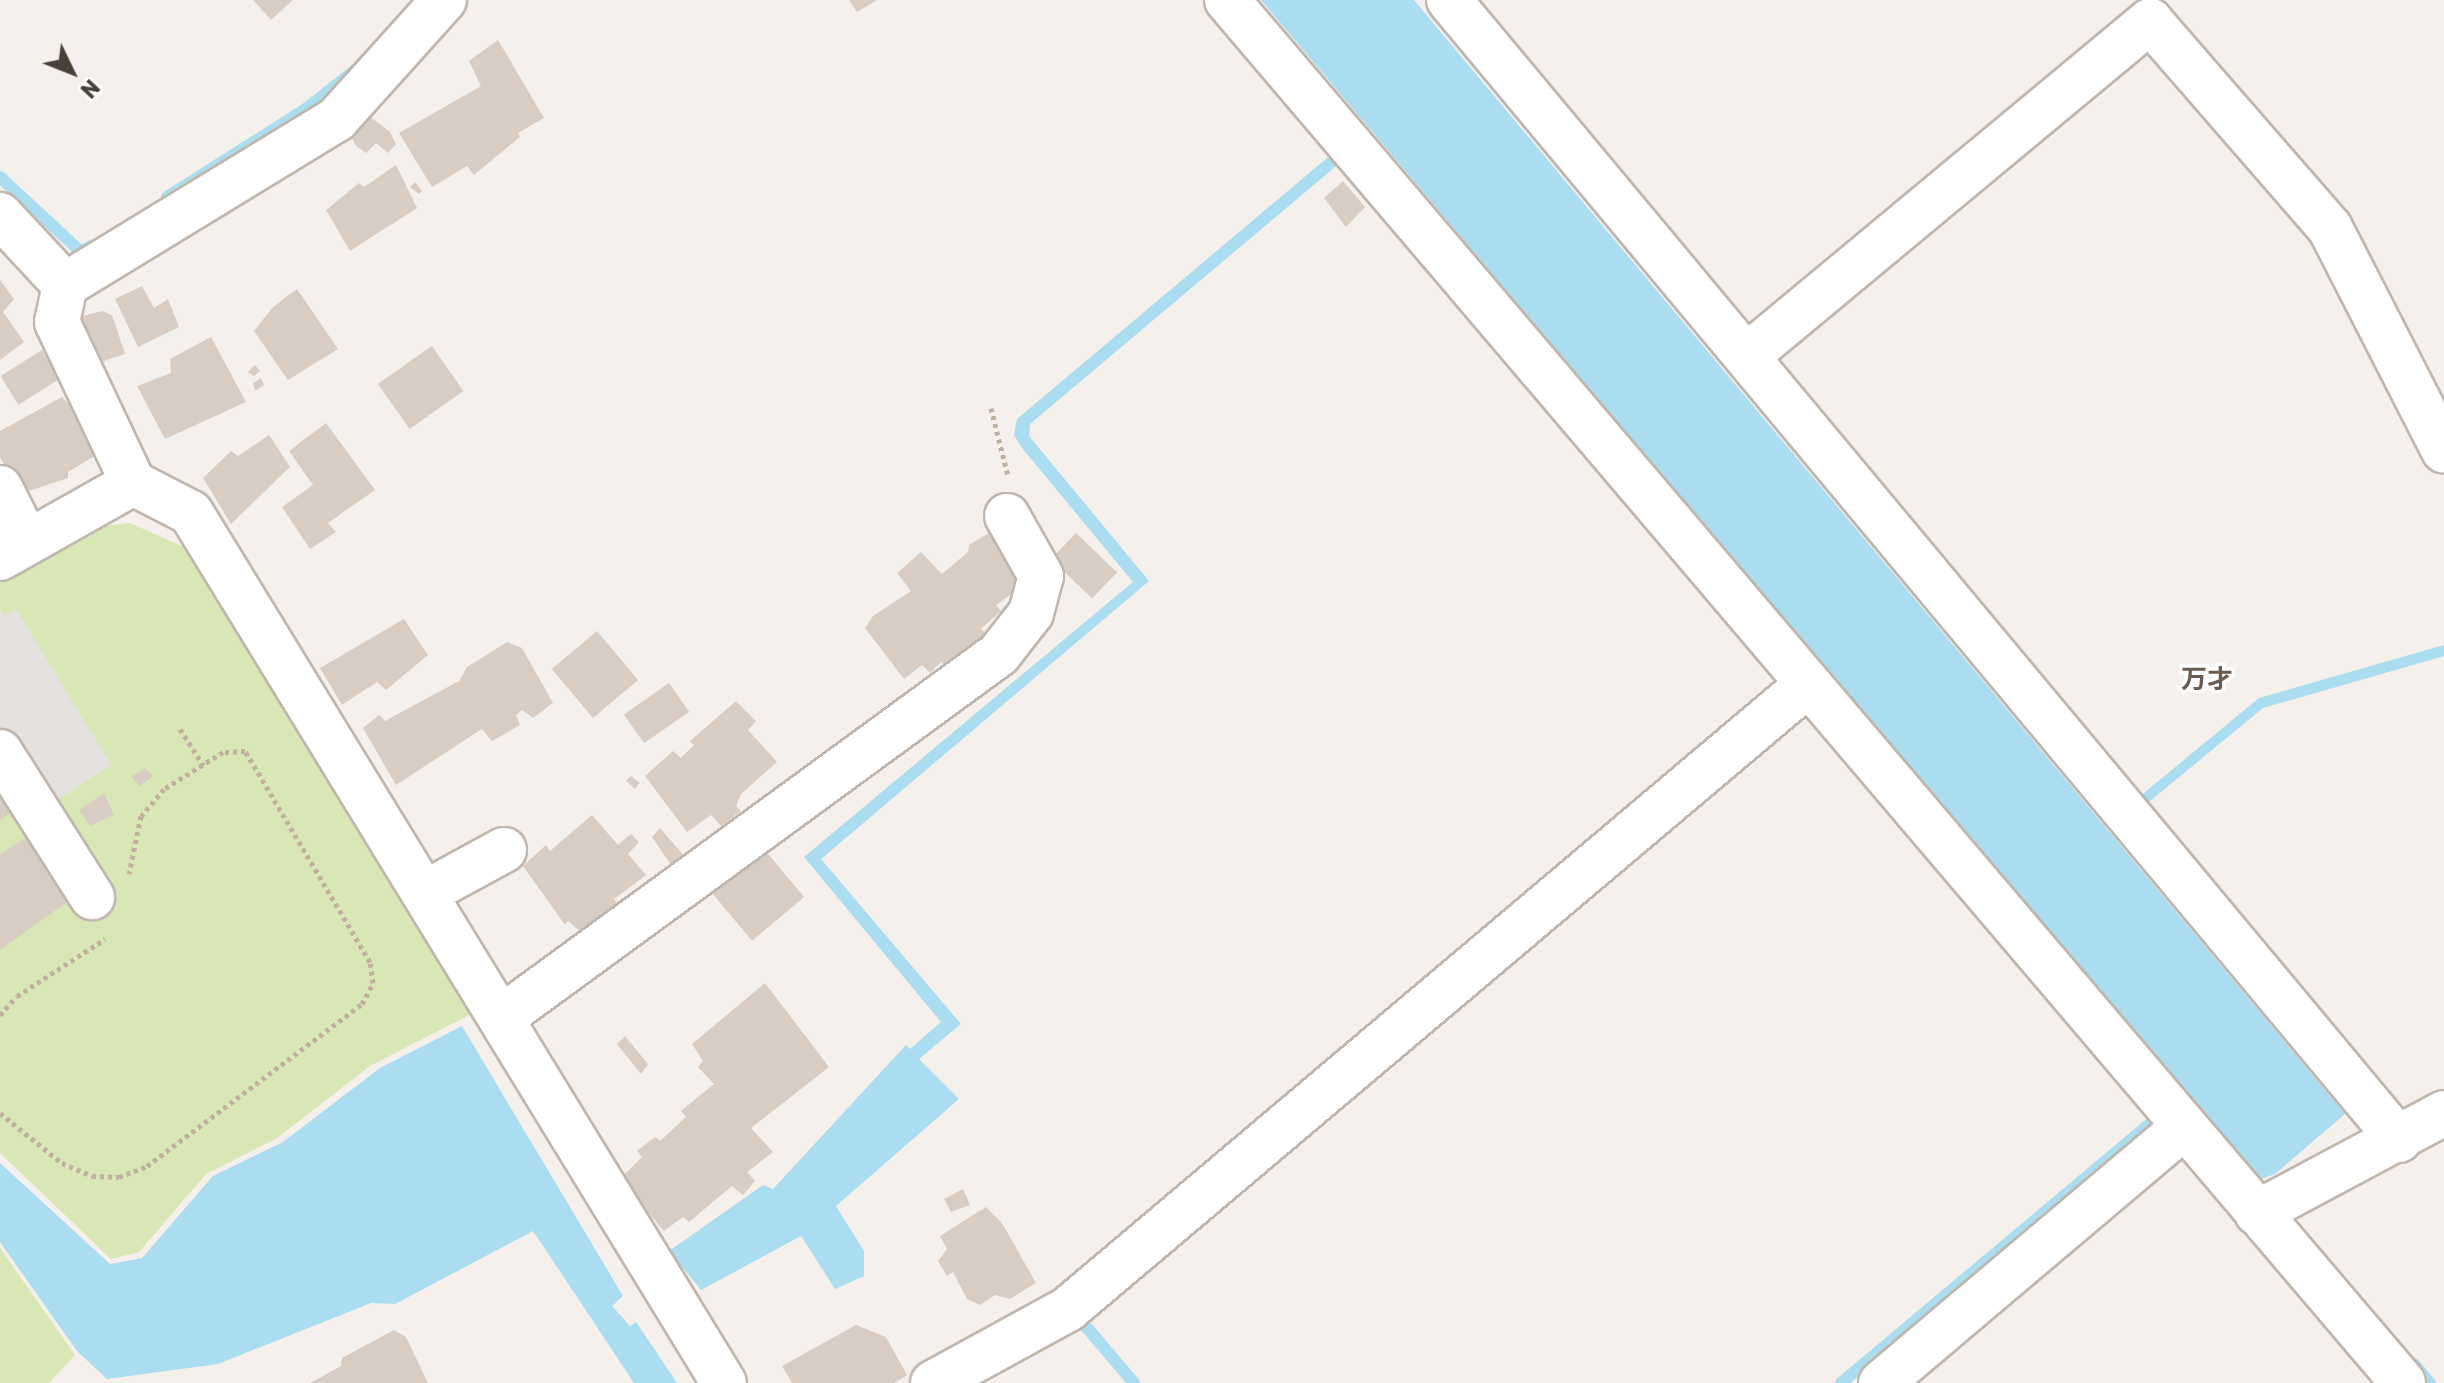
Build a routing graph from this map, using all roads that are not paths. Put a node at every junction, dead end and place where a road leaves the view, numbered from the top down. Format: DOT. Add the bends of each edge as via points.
graph roads {
  1 [pos="444,0"];
  2 [pos="1227,0"];
  3 [pos="1449,0"];
  4 [pos="0,215"];
  5 [pos="65,285"];
  6 [pos="1748,355"];
  7 [pos="2444,451"];
  8 [pos="133,483"];
  9 [pos="0,488"];
  10 [pos="1007,516"];
  11 [pos="14,550"];
  12 [pos="1808,684"];
  13 [pos="0,752"];
  14 [pos="504,850"];
  15 [pos="425,893"];
  16 [pos="110,905"];
  17 [pos="501,1018"];
  18 [pos="2444,1113"];
  19 [pos="2184,1127"];
  20 [pos="2399,1140"];
  21 [pos="2257,1213"];
  22 [pos="724,1383"];
  23 [pos="933,1383"];
  24 [pos="1881,1383"];
  25 [pos="2403,1383"];
  1 -- 5 [label="street" via="337,119"];
  2 -- 12 [label="street"];
  3 -- 6 [label="street"];
  4 -- 5 [label="street"];
  5 -- 8 [label="street" via="57,322"];
  6 -- 7 [label="street" via="2150,21 2330,228"];
  6 -- 20 [label="street"];
  8 -- 11 [label="street"];
  8 -- 15 [label="street" via="191,513"];
  9 -- 11 [label="street"];
  10 -- 17 [label="street" via="1041,576 1031,613 999,654"];
  12 -- 19 [label="street"];
  12 -- 23 [label="street" via="1068,1309"];
  13 -- 16 [label="street"];
  14 -- 15 [label="street"];
  15 -- 17 [label="street"];
  17 -- 22 [label="street"];
  18 -- 20 [label="street"];
  19 -- 21 [label="street"];
  19 -- 24 [label="street"];
  20 -- 21 [label="street"];
  21 -- 25 [label="street"];
}
